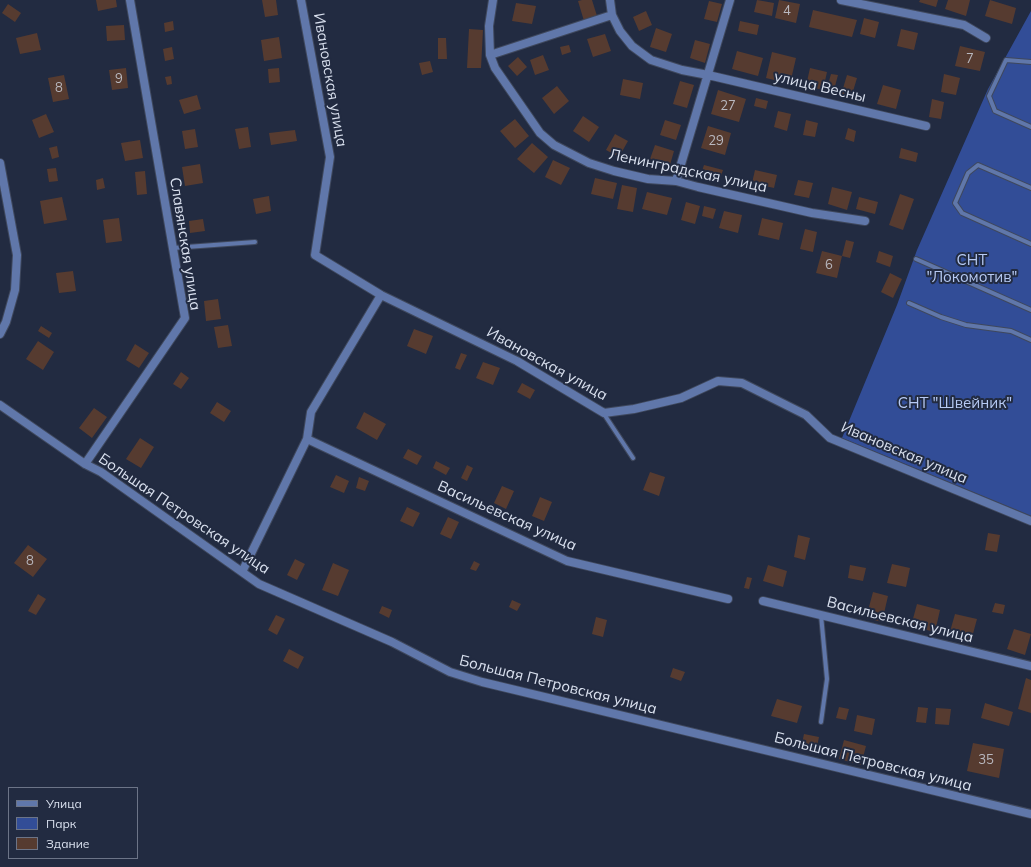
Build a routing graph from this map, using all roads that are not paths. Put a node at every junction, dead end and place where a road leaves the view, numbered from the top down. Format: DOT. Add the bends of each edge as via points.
graph roads {
  1 [pos="130,0"];
  2 [pos="301,0"];
  3 [pos="493,0"];
  4 [pos="610,0"];
  5 [pos="730,0"];
  6 [pos="841,0"];
  7 [pos="612,15"];
  8 [pos="986,38"];
  9 [pos="490,55"];
  10 [pos="1031,62"];
  11 [pos="708,74"];
  12 [pos="926,126"];
  13 [pos="1031,128"];
  14 [pos="0,163"];
  15 [pos="676,180"];
  16 [pos="1031,188"];
  17 [pos="865,221"];
  18 [pos="255,242"];
  19 [pos="1031,244"];
  20 [pos="172,248"];
  21 [pos="916,259"];
  22 [pos="381,295"];
  23 [pos="909,303"];
  24 [pos="1031,310"];
  25 [pos="0,334"];
  26 [pos="1031,340"];
  27 [pos="0,405"];
  28 [pos="604,413"];
  29 [pos="307,439"];
  30 [pos="633,458"];
  31 [pos="85,464"];
  32 [pos="1031,521"];
  33 [pos="242,572"];
  34 [pos="728,599"];
  35 [pos="763,601"];
  36 [pos="821,615"];
  37 [pos="1031,666"];
  38 [pos="821,722"];
  39 [pos="1031,814"];
  1 -- 20 [label="street, Славянская улица"];
  2 -- 22 [label="street, Ивановская улица" via="330,157 315,255"];
  3 -- 9 [label="street, Ленинградская улица" via="489,26"];
  4 -- 7 [label="street"];
  5 -- 11 [label="street"];
  6 -- 8 [label="street" via="964,25"];
  7 -- 9 [label="street"];
  7 -- 11 [label="street, улица Весны" via="632,46 651,60 682,70"];
  9 -- 15 [label="street, Ленинградская улица" via="495,68 540,134 554,145 589,163 614,171 648,179"];
  10 -- 13 [label="lane" via="1006,60 989,96 995,112"];
  11 -- 12 [label="street, улица Весны"];
  11 -- 15 [label="street"];
  14 -- 25 [label="street" via="17,255 15,290"];
  15 -- 17 [label="street, Ленинградская улица" via="812,213"];
  16 -- 19 [label="lane" via="978,165 968,173 955,203 962,213"];
  18 -- 20 [label="lane"];
  20 -- 31 [label="street, Славянская улица" via="184,318"];
  21 -- 24 [label="lane"];
  22 -- 28 [label="street, Ивановская улица" via="517,360"];
  22 -- 29 [label="street" via="311,412"];
  23 -- 26 [label="lane" via="940,317 1011,331"];
  27 -- 31 [label="street, Большая Петровская улица"];
  28 -- 30 [label="lane"];
  28 -- 32 [label="street, Ивановская улица" via="681,398 718,381 742,383 806,415 830,438"];
  29 -- 33 [label="street"];
  29 -- 34 [label="street, Васильевская улица" via="567,561"];
  31 -- 33 [label="street, Большая Петровская улица" via="101,472"];
  33 -- 39 [label="street, Большая Петровская улица" via="259,584 392,642 450,672 475,680"];
  35 -- 36 [label="street, Васильевская улица"];
  36 -- 37 [label="street, Васильевская улица"];
  36 -- 38 [label="lane" via="827,679"];
}
